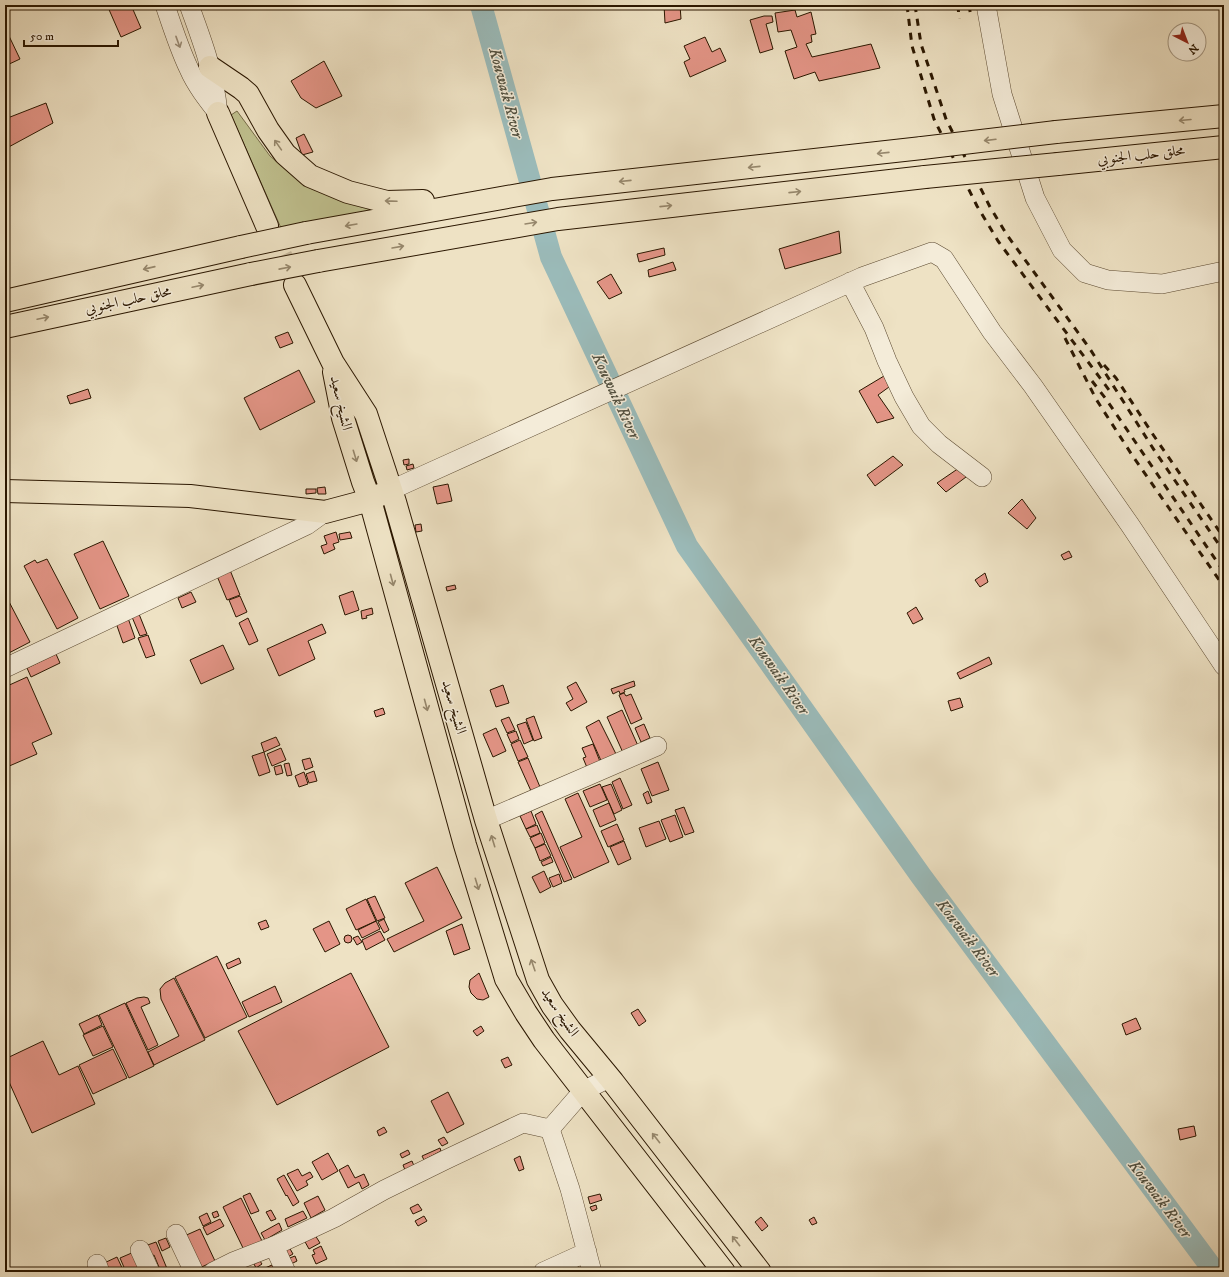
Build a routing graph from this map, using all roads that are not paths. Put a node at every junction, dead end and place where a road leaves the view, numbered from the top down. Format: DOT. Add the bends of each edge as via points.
graph roads {
  1 [pos="165,5"];
  2 [pos="189,5"];
  3 [pos="986,5"];
  4 [pos="210,67"];
  5 [pos="218,113"];
  6 [pos="1224,116"];
  7 [pos="1224,147"];
  8 [pos="500,198"];
  9 [pos="267,226"];
  10 [pos="1224,271"];
  11 [pos="850,282"];
  12 [pos="295,285"];
  13 [pos="5,301"];
  14 [pos="5,326"];
  15 [pos="333,363"];
  16 [pos="982,477"];
  17 [pos="391,490"];
  18 [pos="5,491"];
  19 [pos="370,500"];
  20 [pos="325,512"];
  21 [pos="1224,666"];
  22 [pos="5,668"];
  23 [pos="657,746"];
  24 [pos="486,820"];
  25 [pos="609,1078"];
  26 [pos="583,1091"];
  27 [pos="550,1129"];
  28 [pos="176,1234"];
  29 [pos="274,1246"];
  30 [pos="140,1250"];
  31 [pos="587,1252"];
  32 [pos="150,1272"];
  33 [pos="194,1272"];
  34 [pos="213,1272"];
  35 [pos="286,1272"];
  36 [pos="543,1272"];
  37 [pos="592,1272"];
  38 [pos="724,1272"];
  39 [pos="760,1272"];
  1 -- 5 [label="street, one-way" via="189,70"];
  2 -- 4 [label="street"];
  3 -- 10 [label="street" via="1002,94 1035,198 1062,250 1085,273 1108,280 1162,284"];
  4 -- 5 [label="street"];
  8 -- 4 [label="main road, one-way" via="387,202 348,192 310,176 284,154 248,94"];
  5 -- 9 [label="main road"];
  6 -- 8 [label="main road, one-way, bridge" via="1056,132 552,189"];
  14 -- 7 [label="main road, محلق حلب الجنوبي, one-way, bridge" via="318,261 558,219 925,177"];
  8 -- 13 [label="main road, محلق حلب الجنوبي, one-way, bridge" via="306,233"];
  11 -- 16 [label="street" via="874,328 904,397 921,426 939,444"];
  11 -- 17 [label="street"];
  11 -- 21 [label="street" via="932,252 944,259 992,332 1130,525"];
  12 -- 15 [label="main road"];
  15 -- 17 [label="main road, الشيخ سعيد" via="366,414"];
  15 -- 19 [label="main road, الشيخ سعيد, one-way" via="343,418"];
  17 -- 19 [label="main road"];
  17 -- 24 [label="main road, الشيخ سعيد"];
  18 -- 20 [label="main road" via="190,496"];
  19 -- 20 [label="main road"];
  19 -- 26 [label="main road, الشيخ سعيد, one-way" via="465,845 506,979 526,1014"];
  20 -- 22 [label="street" via="307,525"];
  23 -- 24 [label="street"];
  25 -- 24 [label="main road, الشيخ سعيد, one-way" via="570,1030 538,980"];
  25 -- 26 [label="street"];
  39 -- 25 [label="main road, الشيخ سعيد, one-way"];
  26 -- 27 [label="street"];
  26 -- 38 [label="main road, الشيخ سعيد"];
  27 -- 29 [label="street" via="523,1124 438,1163 334,1218"];
  27 -- 31 [label="street"];
  28 -- 33 [label="street"];
  29 -- 34 [label="street"];
  29 -- 35 [label="street"];
  30 -- 32 [label="street"];
  31 -- 36 [label="street"];
  31 -- 37 [label="street"];
}
